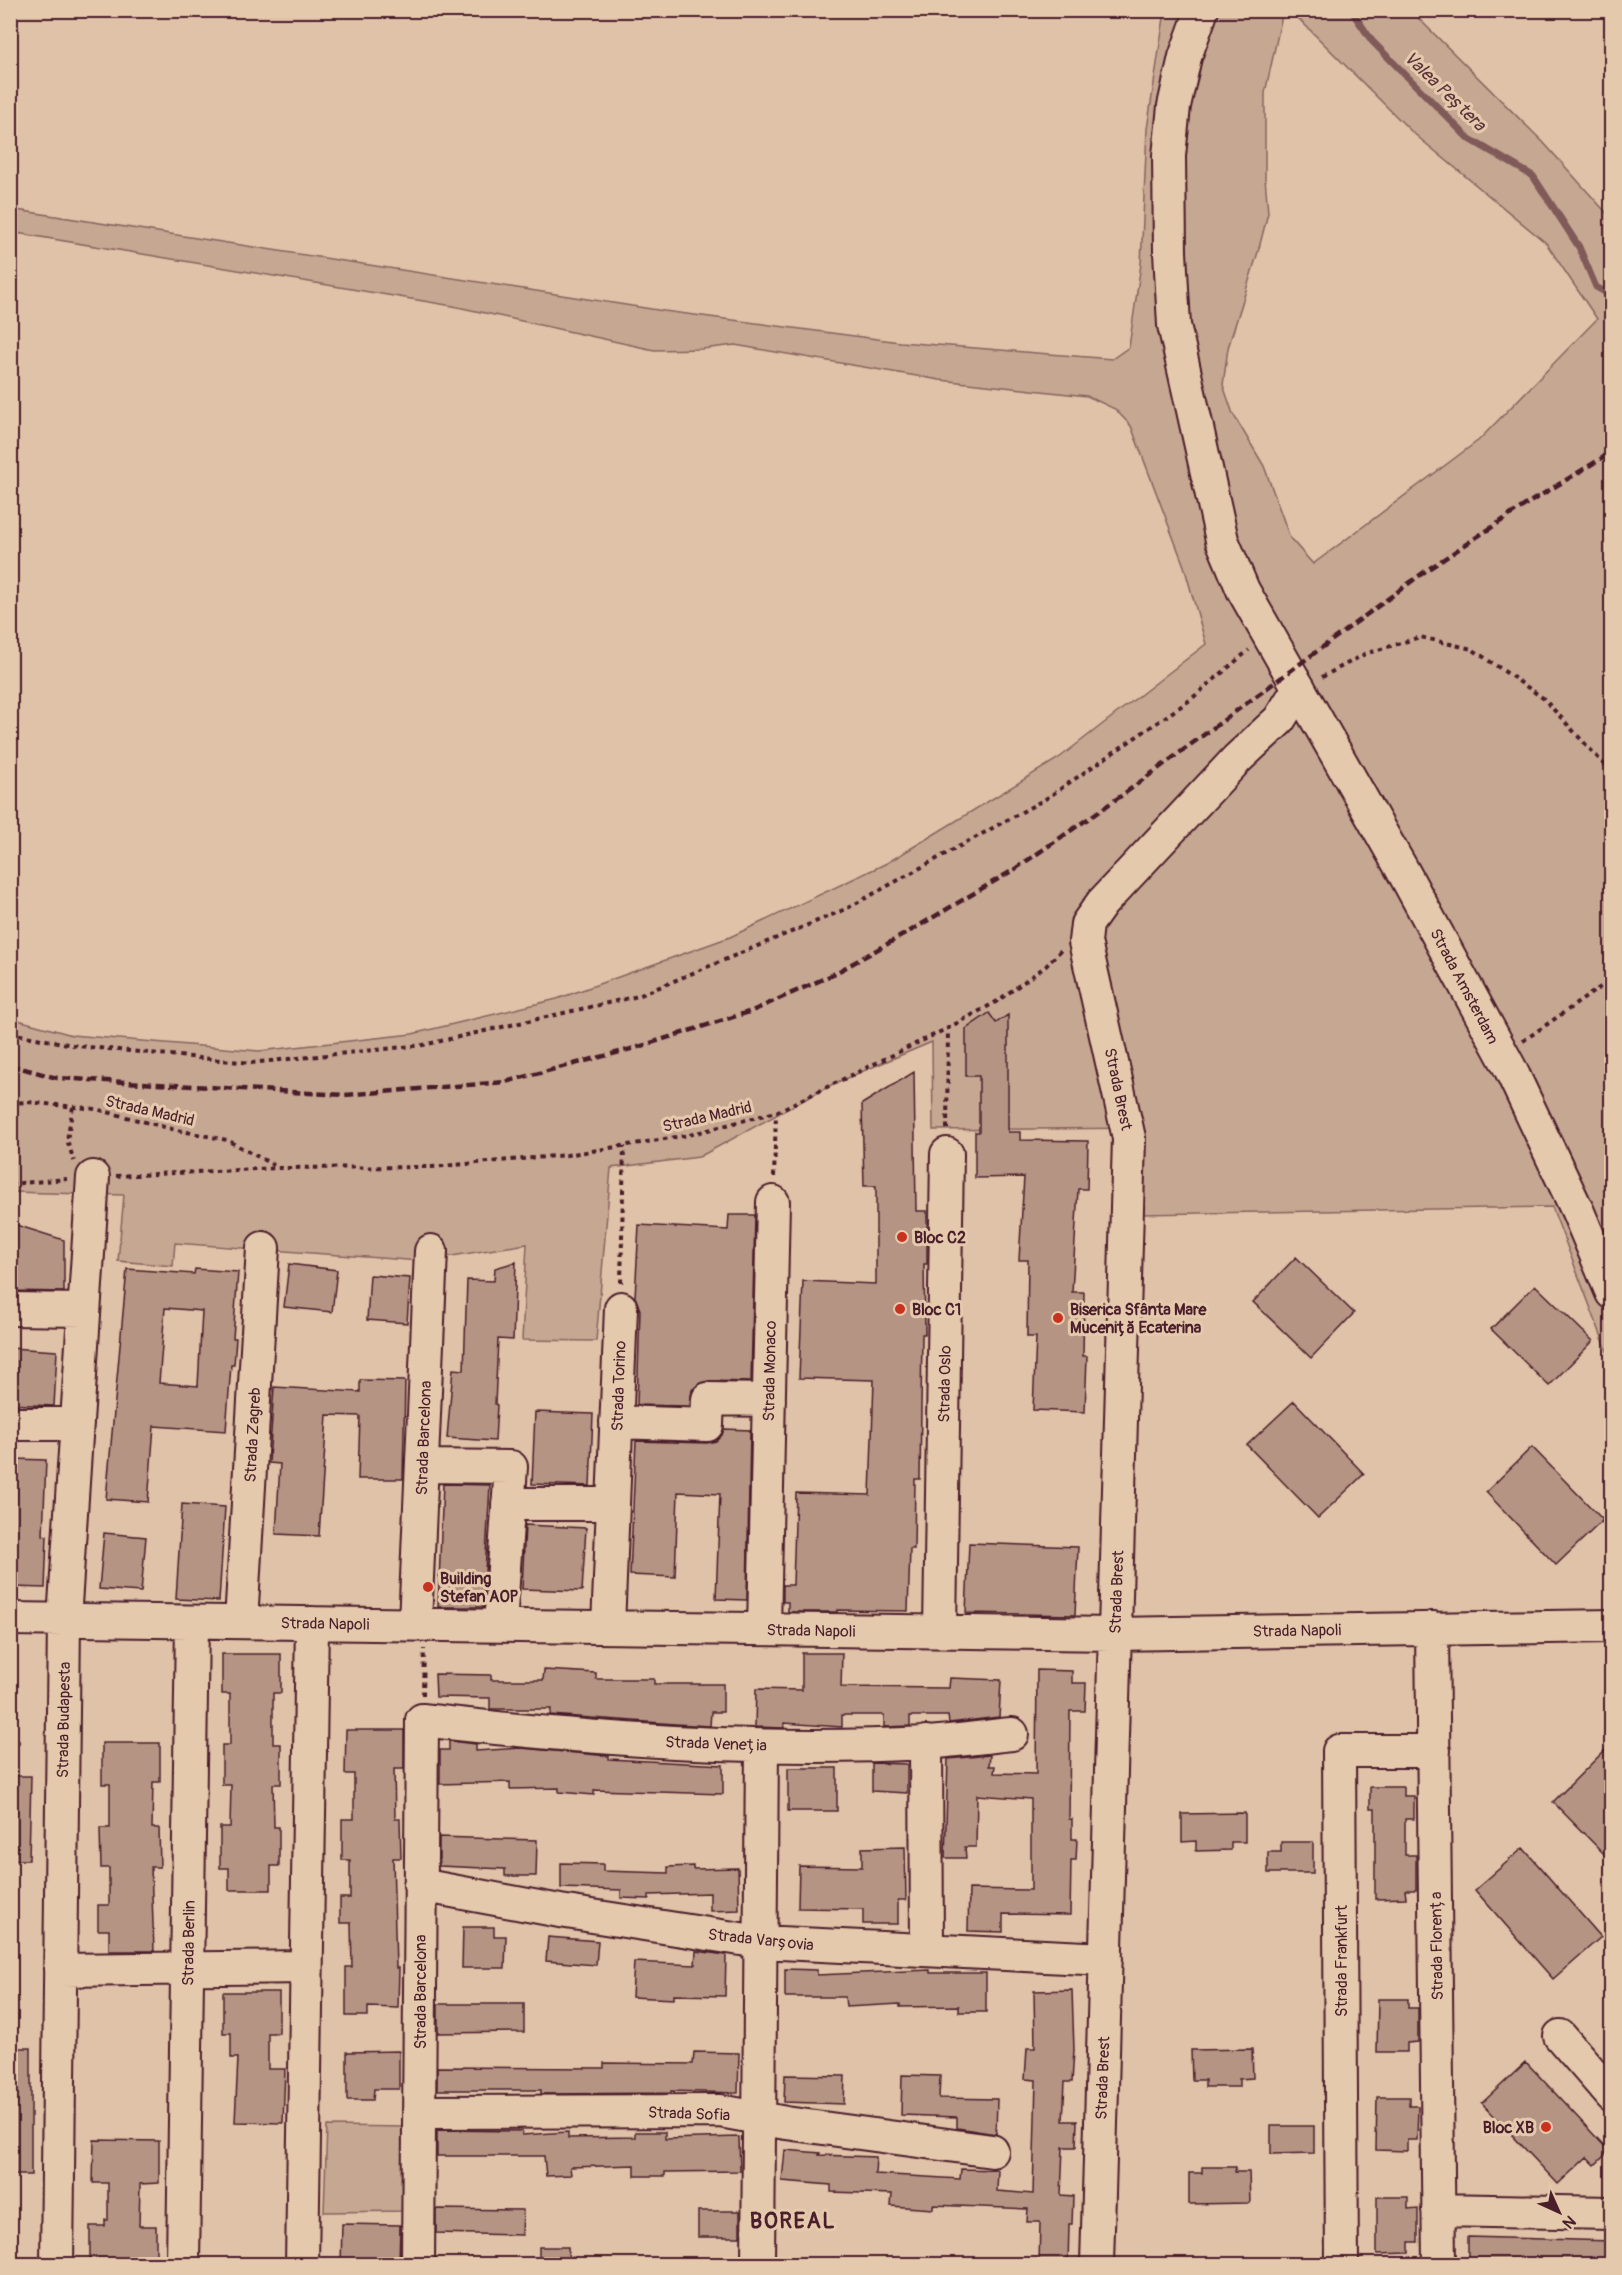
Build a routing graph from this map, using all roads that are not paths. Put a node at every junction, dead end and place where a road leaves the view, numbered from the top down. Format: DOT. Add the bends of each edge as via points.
graph roads {
  1 [pos="1202,10"];
  2 [pos="1299,688"];
  3 [pos="947,1154"];
  4 [pos="93,1177"];
  5 [pos="773,1202"];
  6 [pos="263,1248"];
  7 [pos="430,1251"];
  8 [pos="1611,1293"];
  9 [pos="621,1308"];
  10 [pos="10,1309"];
  11 [pos="84,1310"];
  12 [pos="769,1400"];
  13 [pos="616,1422"];
  14 [pos="10,1424"];
  15 [pos="77,1424"];
  16 [pos="422,1466"];
  17 [pos="508,1504"];
  18 [pos="613,1504"];
  19 [pos="10,1619"];
  20 [pos="64,1620"];
  21 [pos="192,1622"];
  22 [pos="241,1622"];
  23 [pos="312,1623"];
  24 [pos="420,1625"];
  25 [pos="500,1625"];
  26 [pos="1611,1626"];
  27 [pos="608,1627"];
  28 [pos="1432,1628"];
  29 [pos="764,1629"];
  30 [pos="940,1631"];
  31 [pos="1114,1634"];
  32 [pos="422,1720"];
  33 [pos="1012,1734"];
  34 [pos="926,1743"];
  35 [pos="762,1746"];
  36 [pos="1434,1751"];
  37 [pos="420,1885"];
  38 [pos="760,1942"];
  39 [pos="927,1950"];
  40 [pos="1106,1959"];
  41 [pos="187,1967"];
  42 [pos="306,1967"];
  43 [pos="60,1970"];
  44 [pos="1560,2036"];
  45 [pos="1611,2096"];
  46 [pos="419,2112"];
  47 [pos="759,2118"];
  48 [pos="992,2151"];
  49 [pos="1438,2210"];
  50 [pos="1611,2213"];
  51 [pos="57,2265"];
  52 [pos="183,2265"];
  53 [pos="302,2265"];
  54 [pos="418,2265"];
  55 [pos="758,2265"];
  56 [pos="1097,2265"];
  57 [pos="1342,2265"];
  58 [pos="1439,2265"];
  1 -- 2 [label="street, Strada Amsterdam" via="1185,57 1174,106 1169,156 1174,325 1222,540 1243,590"];
  2 -- 8 [label="street, Strada Amsterdam" via="1510,1068 1578,1212"];
  2 -- 31 [label="street, Strada Brest" via="1279,720 1136,866 1087,924 1085,942 1129,1138"];
  3 -- 30 [label="street, Strada Oslo"];
  4 -- 11 [label="street, Strada Budapesta"];
  5 -- 12 [label="street, Strada Monaco"];
  6 -- 22 [label="street, Strada Zagreb"];
  7 -- 16 [label="street, Strada Barcelona"];
  9 -- 13 [label="street, Strada Torino"];
  10 -- 11 [label="street"];
  11 -- 15 [label="street, Strada Budapesta"];
  12 -- 13 [label="street" via="708,1399 707,1425"];
  12 -- 29 [label="street, Strada Monaco"];
  13 -- 18 [label="street, Strada Torino"];
  14 -- 15 [label="street"];
  15 -- 20 [label="street, Strada Budapesta"];
  16 -- 17 [label="street" via="511,1467"];
  16 -- 24 [label="street, Strada Barcelona"];
  17 -- 18 [label="street"];
  17 -- 25 [label="street"];
  18 -- 27 [label="street, Strada Torino"];
  19 -- 20 [label="street, Strada Napoli"];
  20 -- 21 [label="street, Strada Napoli"];
  20 -- 43 [label="street, Strada Budapesta"];
  21 -- 22 [label="street, Strada Napoli"];
  21 -- 41 [label="street, Strada Berlin"];
  22 -- 23 [label="street, Strada Napoli"];
  23 -- 24 [label="street, Strada Napoli"];
  23 -- 42 [label="street"];
  24 -- 25 [label="street, Strada Napoli"];
  25 -- 27 [label="street, Strada Napoli"];
  26 -- 28 [label="street, Strada Napoli"];
  27 -- 29 [label="street, Strada Napoli"];
  28 -- 31 [label="street, Strada Napoli"];
  28 -- 36 [label="street, Strada Florența"];
  29 -- 30 [label="street, Strada Napoli"];
  30 -- 31 [label="street, Strada Napoli"];
  31 -- 40 [label="street, Strada Brest"];
  32 -- 35 [label="street, Strada Veneția" via="554,1735"];
  32 -- 37 [label="street, Strada Barcelona"];
  33 -- 34 [label="street, Strada Veneția"];
  34 -- 35 [label="street, Strada Veneția"];
  34 -- 39 [label="street"];
  35 -- 38 [label="street"];
  36 -- 49 [label="street, Strada Florența"];
  36 -- 57 [label="street, Strada Frankfurt" via="1339,1752"];
  37 -- 38 [label="street, Strada Varșovia"];
  37 -- 46 [label="street, Strada Barcelona"];
  38 -- 39 [label="street, Strada Varșovia"];
  38 -- 47 [label="street"];
  39 -- 40 [label="street, Strada Varșovia"];
  40 -- 56 [label="street, Strada Brest"];
  41 -- 42 [label="street"];
  41 -- 43 [label="street"];
  41 -- 52 [label="street, Strada Berlin"];
  42 -- 53 [label="street"];
  43 -- 51 [label="street, Strada Budapesta"];
  44 -- 45 [label="street"];
  46 -- 47 [label="street, Strada Sofia" via="720,2111"];
  46 -- 54 [label="street, Strada Barcelona"];
  47 -- 48 [label="street, Strada Sofia"];
  47 -- 55 [label="street"];
  49 -- 50 [label="street"];
  49 -- 58 [label="street, Strada Florența"];
}
